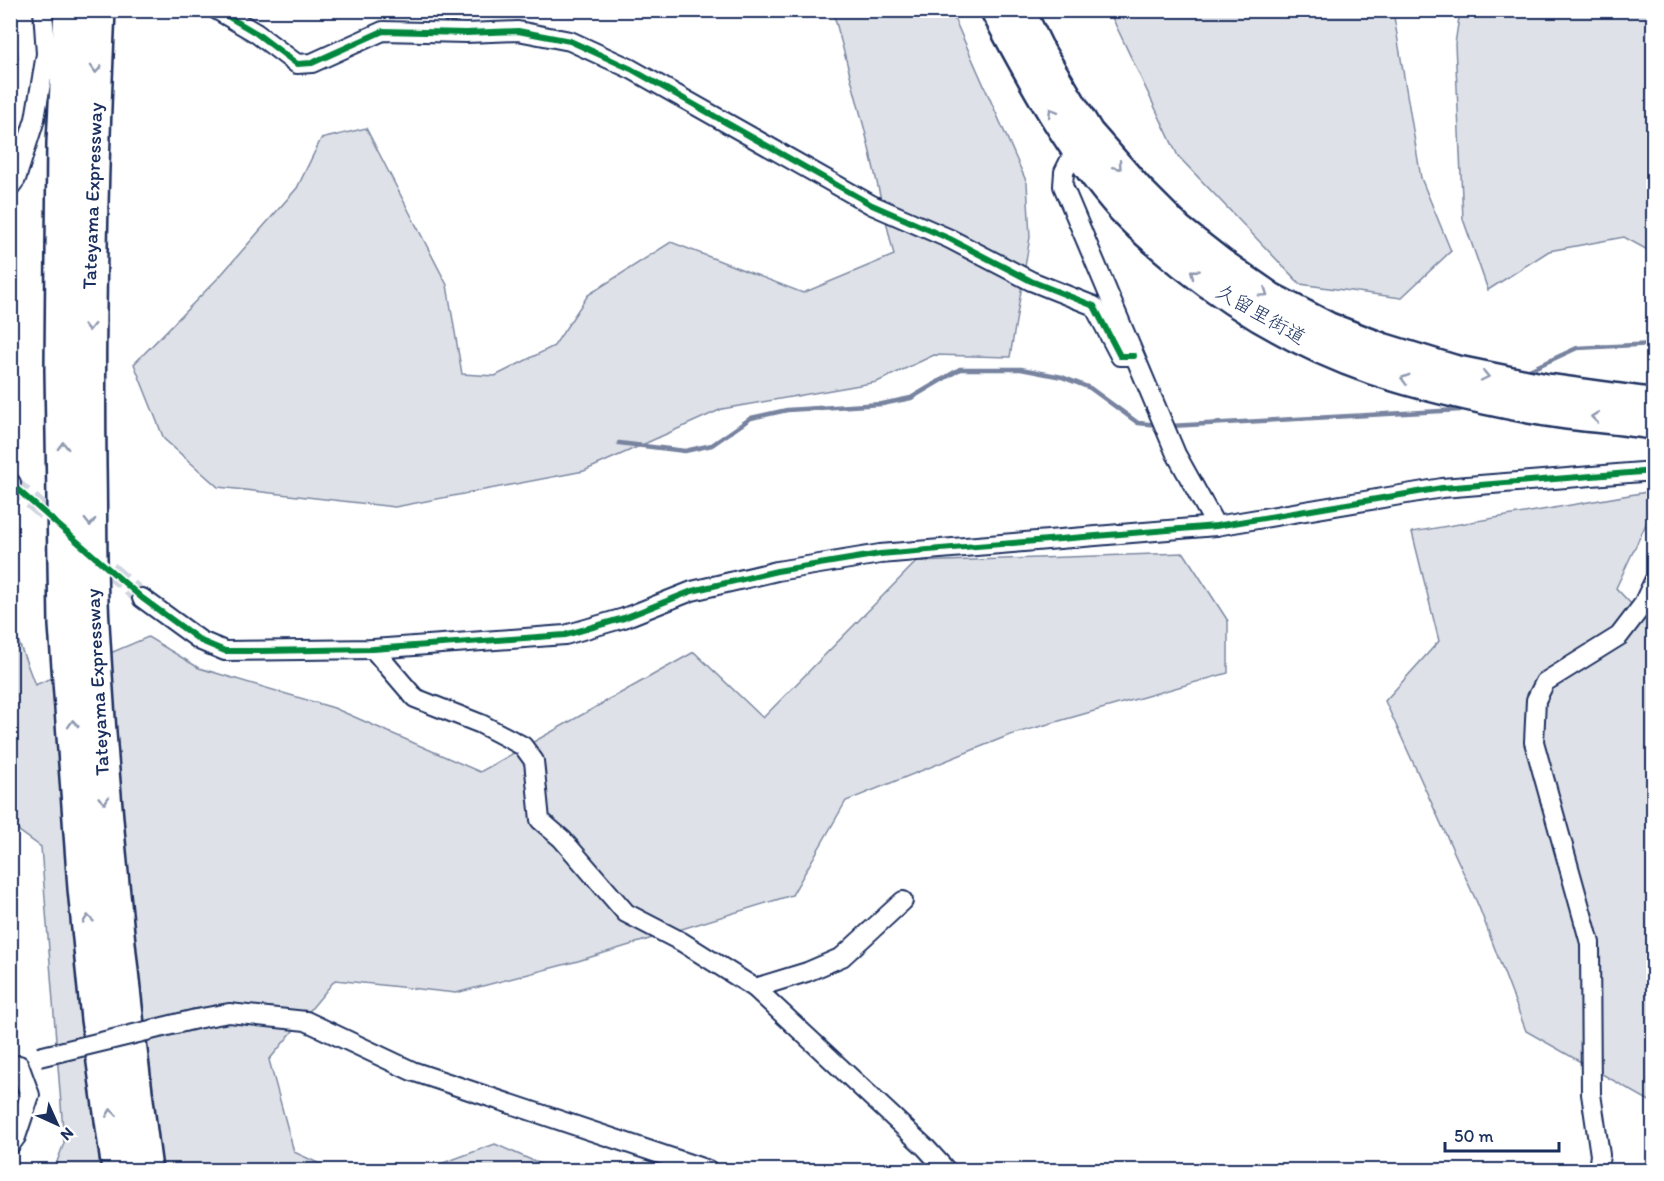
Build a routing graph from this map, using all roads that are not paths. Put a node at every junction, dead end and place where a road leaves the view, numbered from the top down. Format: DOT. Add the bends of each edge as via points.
graph roads {
  1 [pos="43,10"];
  2 [pos="71,10"];
  3 [pos="98,10"];
  4 [pos="217,10"];
  5 [pos="995,10"];
  6 [pos="1020,10"];
  7 [pos="1076,150"];
  8 [pos="10,187"];
  9 [pos="1134,356"];
  10 [pos="1653,403"];
  11 [pos="1653,425"];
  12 [pos="1653,471"];
  13 [pos="1216,526"];
  14 [pos="1653,581"];
  15 [pos="142,598"];
  16 [pos="373,649"];
  17 [pos="903,901"];
  18 [pos="755,988"];
  19 [pos="15,1067"];
  20 [pos="10,1145"];
  21 [pos="118,1170"];
  22 [pos="145,1170"];
  23 [pos="708,1170"];
  24 [pos="946,1170"];
  25 [pos="1598,1170"];
  1 -- 8 [label="street" via="46,54 35,119"];
  21 -- 2 [label="highway, Tateyama Expressway, one-way" via="85,888 66,625 62,370 64,166"];
  3 -- 22 [label="highway, Tateyama Expressway, one-way" via="88,368 92,622 111,886"];
  4 -- 9 [label="street" via="297,63 312,63 383,31 518,32 570,41 631,69 872,205 951,239 1031,281 1094,306 1120,357"];
  7 -- 5 [label="main road, 久留里街道, one-way"];
  6 -- 10 [label="main road, 久留里街道, one-way" via="1089,133 1178,229 1272,298 1339,331 1455,370 1544,388"];
  7 -- 9 [label="street" via="1064,172 1063,186"];
  11 -- 7 [label="main road, 久留里街道, one-way" via="1533,410 1427,385 1319,348 1262,318 1164,248 1123,210"];
  9 -- 13 [label="street" via="1176,454"];
  12 -- 13 [label="street" via="1442,488"];
  13 -- 16 [label="street" via="880,554 777,571 692,591 624,618 565,635"];
  14 -- 25 [label="street" via="1642,606 1619,636 1545,682 1536,700 1534,742 1590,943 1591,1094 1600,1155"];
  15 -- 16 [label="street" via="201,641 225,651"];
  16 -- 18 [label="street" via="415,698 481,724 523,746 534,761 540,820 562,839 626,913 682,942"];
  17 -- 18 [label="street" via="842,957"];
  18 -- 24 [label="street"];
  19 -- 20 [label="street" via="30,1095"];
  19 -- 23 [label="street, bridge" via="39,1057 229,1013 306,1021 412,1071"];
}
